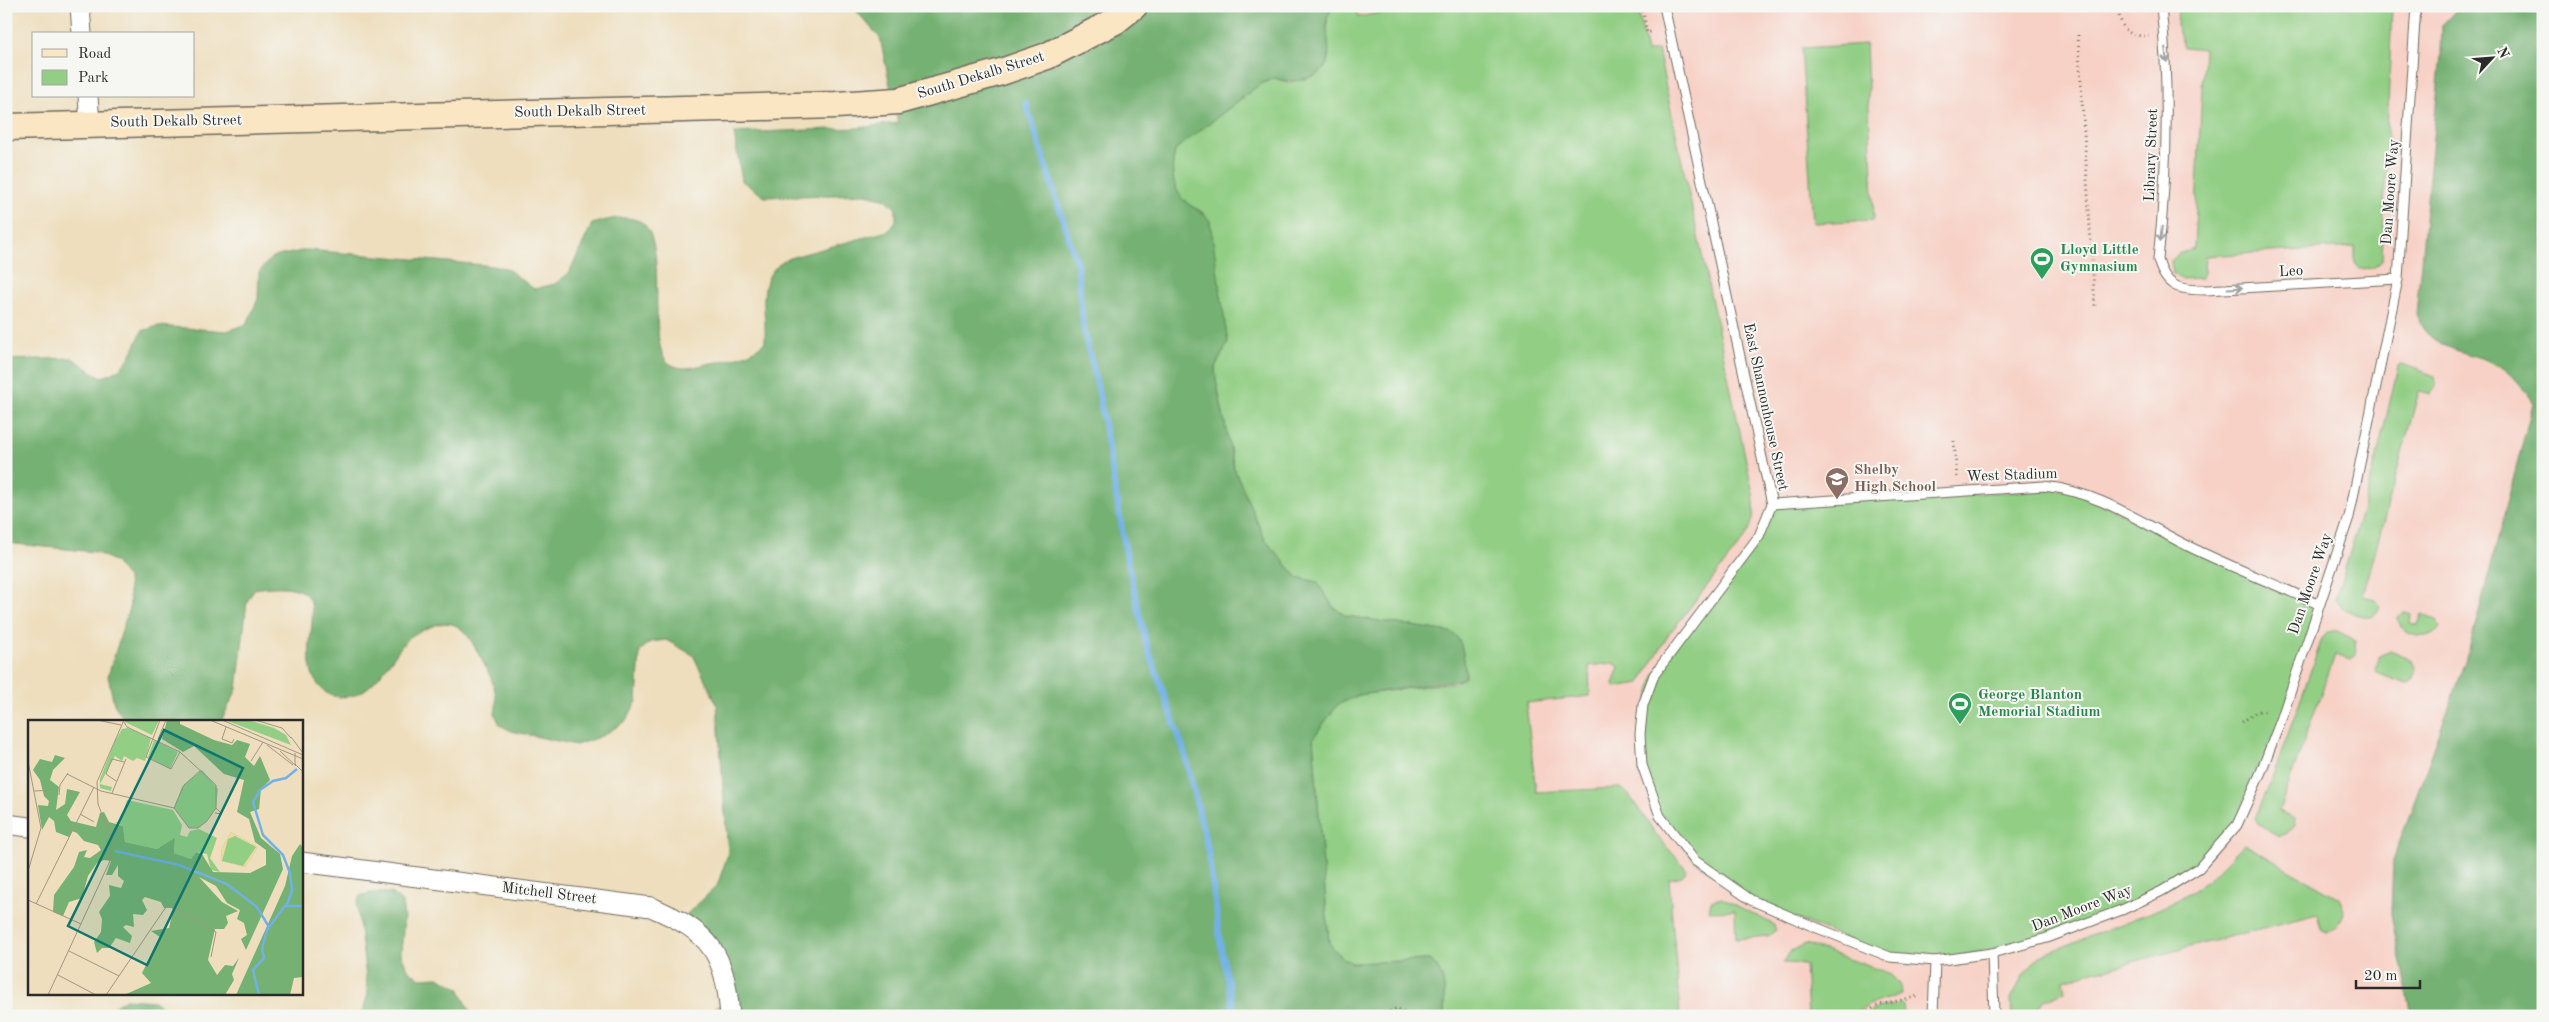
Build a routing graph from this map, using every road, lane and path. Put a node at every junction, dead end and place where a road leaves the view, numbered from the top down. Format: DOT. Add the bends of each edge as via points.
graph roads {
  1 [pos="80,6"];
  2 [pos="1134,6"];
  3 [pos="1664,6"];
  4 [pos="2117,6"];
  5 [pos="2161,6"];
  6 [pos="2416,6"];
  7 [pos="82,32"];
  8 [pos="2078,35"];
  9 [pos="2164,36"];
  10 [pos="88,98"];
  11 [pos="90,124"];
  12 [pos="6,127"];
  13 [pos="2398,280"];
  14 [pos="2186,290"];
  15 [pos="2095,307"];
  16 [pos="1954,441"];
  17 [pos="1958,492"];
  18 [pos="1772,504"];
  19 [pos="2318,604"];
  20 [pos="2282,717"];
  21 [pos="2242,722"];
  22 [pos="6,824"];
  23 [pos="28,827"];
  24 [pos="302,862"];
  25 [pos="1992,953"];
  26 [pos="1935,961"];
  27 [pos="1933,993"];
  28 [pos="730,1016"];
  29 [pos="1381,1016"];
  30 [pos="1409,1016"];
  31 [pos="1859,1016"];
  32 [pos="1933,1016"];
  33 [pos="1994,1016"];
  1 -- 7 [label="street"];
  2 -- 11 [label="main road, South Dekalb Street" via="1115,21 1047,56 898,101 836,106"];
  3 -- 18 [label="lane, East Shannonhouse Street"];
  4 -- 9 [label="path" via="2121,24 2131,35"];
  5 -- 9 [label="lane, Library Street"];
  6 -- 13 [label="lane, Dan Moore Way"];
  8 -- 15 [label="path"];
  9 -- 14 [label="lane, Library Street, one-way" via="2168,138 2158,260 2168,282"];
  10 -- 11 [label="street"];
  11 -- 12 [label="main road, South Dekalb Street"];
  14 -- 13 [label="lane, Leo, one-way"];
  13 -- 19 [label="lane, Dan Moore Way" via="2349,517"];
  16 -- 17 [label="path"];
  17 -- 18 [label="lane, West Stadium"];
  17 -- 19 [label="lane, West Stadium" via="2044,486 2070,489 2097,498 2189,546"];
  18 -- 26 [label="lane, East Shannonhouse Street" via="1759,536 1654,675 1643,705 1642,765 1660,816 1694,860 1751,900 1890,957"];
  19 -- 20 [label="lane, Dan Moore Way"];
  20 -- 21 [label="path" via="2258,711"];
  20 -- 25 [label="lane, Dan Moore Way" via="2238,825 2199,868 2124,909 2047,938"];
  22 -- 23 [label="street"];
  24 -- 28 [label="street, Mitchell Street" via="651,907 680,919 701,934 720,960"];
  25 -- 26 [label="lane, Dan Moore Way"];
  25 -- 33 [label="lane"];
  26 -- 27 [label="lane"];
  27 -- 31 [label="path" via="1879,1005"];
  27 -- 32 [label="lane"];
  29 -- 30 [label="path" via="1397,1008"];
}
